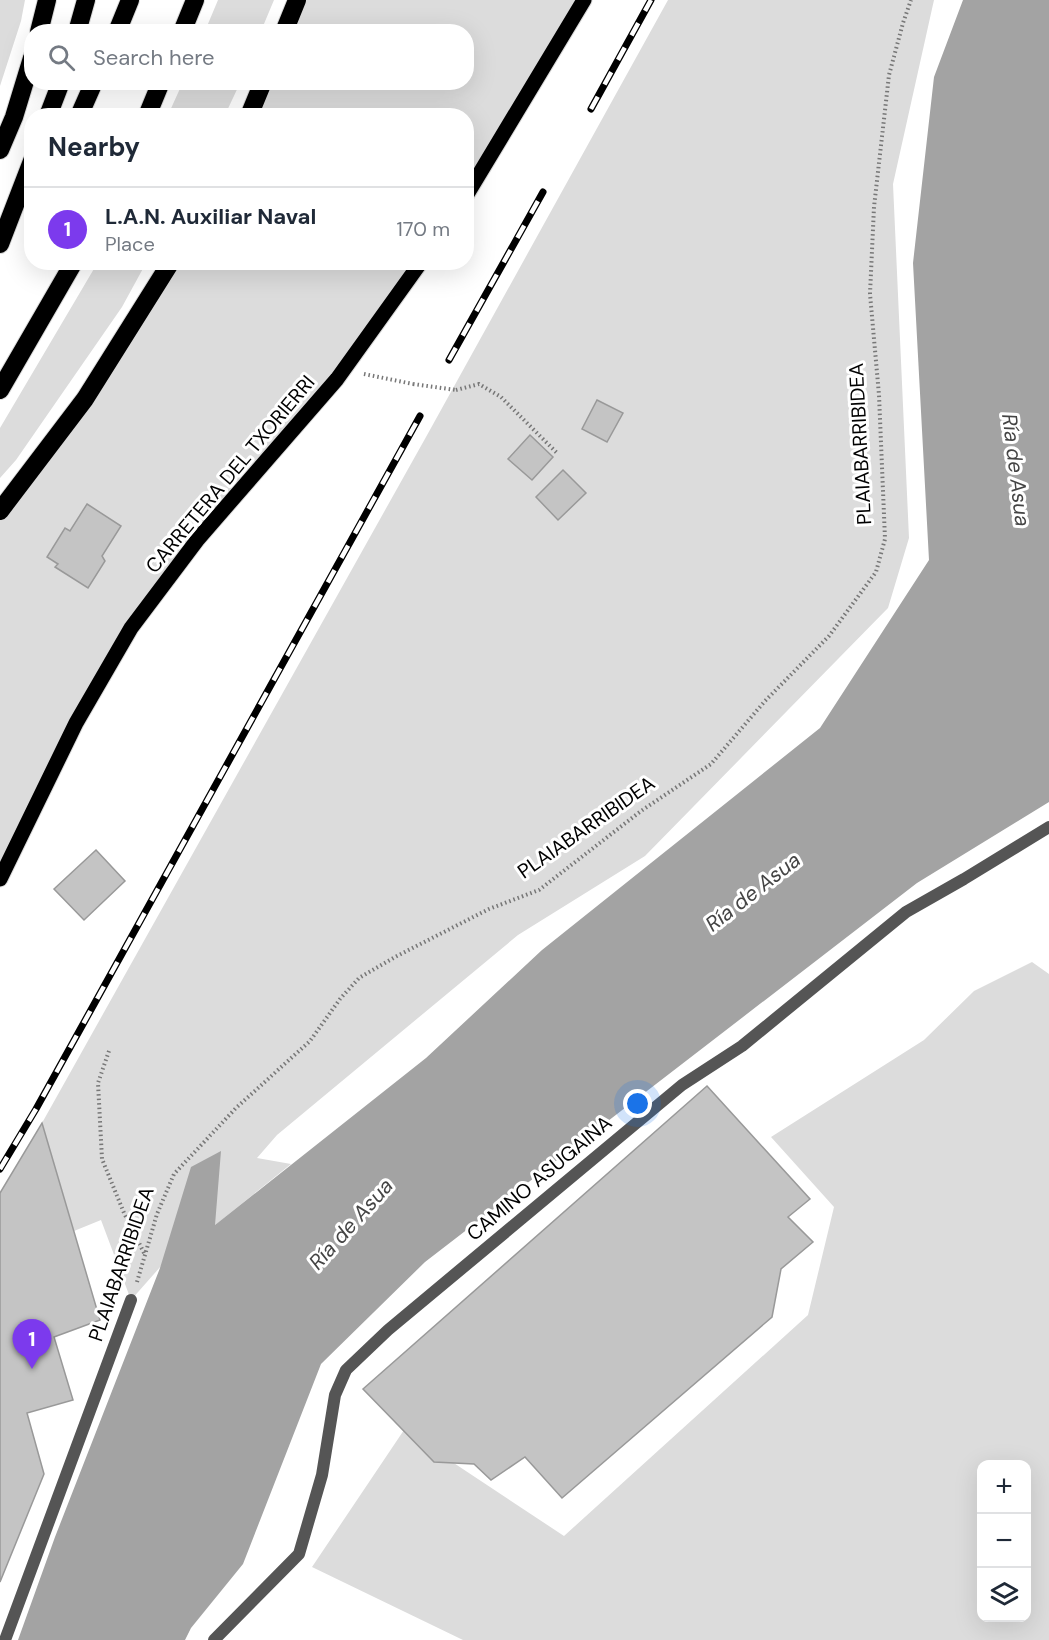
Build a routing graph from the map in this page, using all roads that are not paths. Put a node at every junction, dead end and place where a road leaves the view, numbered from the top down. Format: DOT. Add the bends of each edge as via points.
graph roads {
  1 [pos="47,0"];
  2 [pos="86,0"];
  3 [pos="130,0"];
  4 [pos="195,0"];
  5 [pos="297,0"];
  6 [pos="584,0"];
  7 [pos="41,24"];
  8 [pos="78,24"];
  9 [pos="120,24"];
  10 [pos="185,24"];
  11 [pos="287,24"];
  12 [pos="24,84"];
  13 [pos="58,90"];
  14 [pos="90,90"];
  15 [pos="158,90"];
  16 [pos="259,90"];
  17 [pos="51,108"];
  18 [pos="83,108"];
  19 [pos="150,108"];
  20 [pos="252,108"];
  21 [pos="0,150"];
  22 [pos="24,182"];
  23 [pos="474,183"];
  24 [pos="24,206"];
  25 [pos="1,242"];
  26 [pos="69,270"];
  27 [pos="166,270"];
  28 [pos="415,270"];
  29 [pos="0,390"];
  30 [pos="0,511"];
  31 [pos="1049,827"];
  32 [pos="0,879"];
  33 [pos="131,1300"];
  34 [pos="5,1640"];
  35 [pos="214,1640"];
  1 -- 7 [label="highway"];
  2 -- 8 [label="highway"];
  3 -- 9 [label="highway"];
  4 -- 10 [label="highway"];
  5 -- 11 [label="highway"];
  6 -- 23 [label="main road"];
  12 -- 21 [label="highway"];
  13 -- 17 [label="highway"];
  14 -- 18 [label="highway"];
  15 -- 19 [label="highway"];
  16 -- 20 [label="highway"];
  22 -- 25 [label="highway"];
  24 -- 25 [label="highway"];
  26 -- 29 [label="highway"];
  27 -- 30 [label="highway" via="85,399"];
  28 -- 32 [label="main road, CARRETERA DEL TXORIERRI" via="343,371 198,539 131,628 76,723"];
  31 -- 35 [label="lane, CAMINO ASUGAINA" via="906,912 742,1046 682,1085 388,1330 346,1370 335,1395 322,1475 299,1554"];
  33 -- 34 [label="lane, PLAIABARRIBIDEA"];
}
